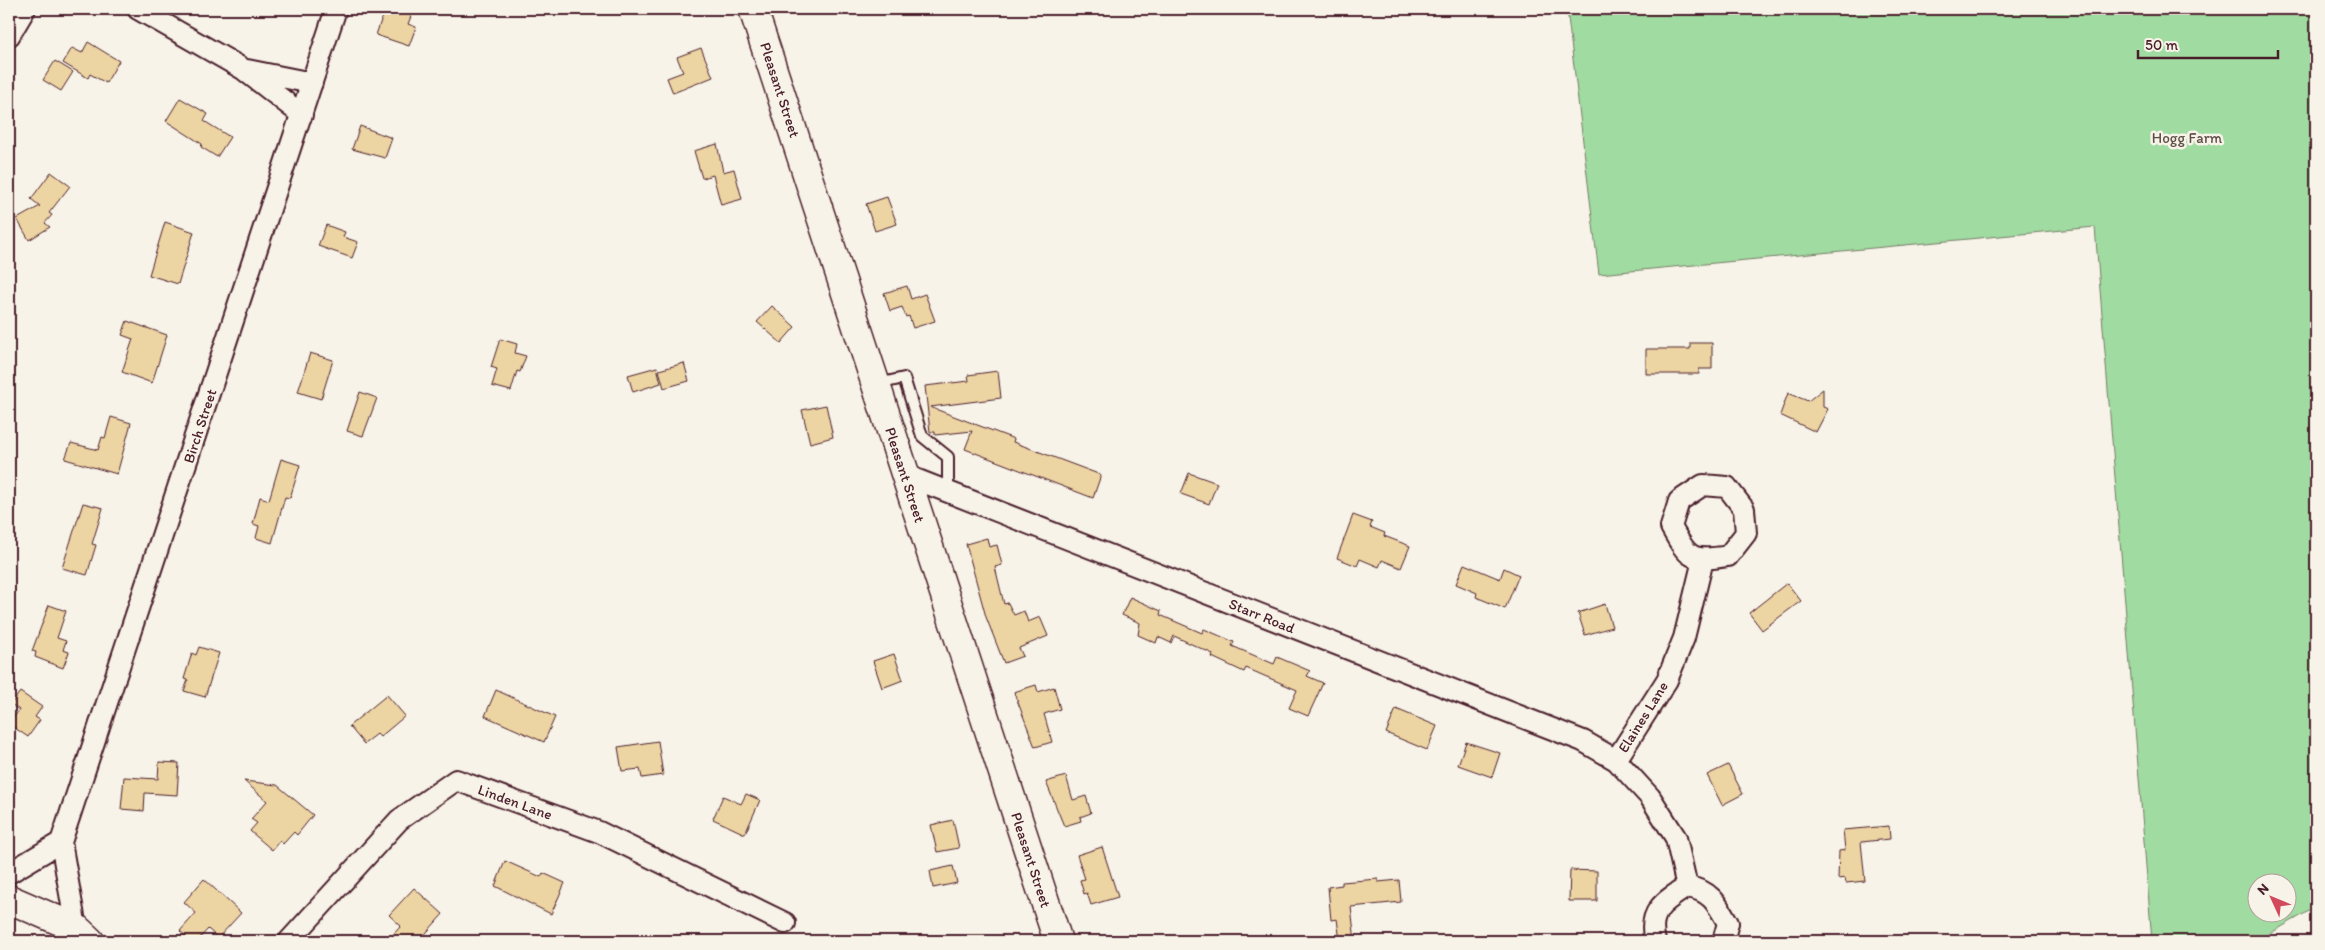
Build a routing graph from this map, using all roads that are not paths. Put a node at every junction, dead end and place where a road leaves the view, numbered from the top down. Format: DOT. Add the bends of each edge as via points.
graph roads {
  1 [pos="25,9"];
  2 [pos="138,9"];
  3 [pos="336,9"];
  4 [pos="753,9"];
  5 [pos="9,36"];
  6 [pos="243,69"];
  7 [pos="312,83"];
  8 [pos="302,115"];
  9 [pos="876,384"];
  10 [pos="906,475"];
  11 [pos="948,492"];
  12 [pos="1703,560"];
  13 [pos="1616,760"];
  14 [pos="61,842"];
  15 [pos="9,873"];
  16 [pos="1687,887"];
  17 [pos="9,899"];
  18 [pos="784,923"];
  19 [pos="83,935"];
  20 [pos="289,941"];
  21 [pos="1058,941"];
  22 [pos="1656,941"];
  23 [pos="1723,941"];
  1 -- 5 [label="street"];
  2 -- 6 [label="street"];
  3 -- 7 [label="street, Birch Street"];
  4 -- 9 [label="main road, Pleasant Street"];
  6 -- 7 [label="street"];
  6 -- 8 [label="street"];
  7 -- 8 [label="street, Birch Street"];
  8 -- 14 [label="street, Birch Street"];
  9 -- 10 [label="main road, Pleasant Street"];
  9 -- 11 [label="lane" via="904,378 922,436 948,457"];
  10 -- 11 [label="street, Starr Road"];
  10 -- 21 [label="main road, Pleasant Street"];
  11 -- 13 [label="street, Starr Road" via="1583,741"];
  12 -- 13 [label="street, Elaines Lane" via="1684,638 1667,680"];
  13 -- 16 [label="street, Elaines Lane" via="1650,797 1676,838"];
  14 -- 15 [label="street"];
  14 -- 19 [label="street, Birch Street"];
  16 -- 22 [label="street" via="1668,898 1657,912 1652,927"];
  16 -- 23 [label="street" via="1701,889 1718,905 1728,923"];
  17 -- 19 [label="main road"];
  18 -- 20 [label="street, Linden Lane" via="599,832 456,780 399,820"];
}
